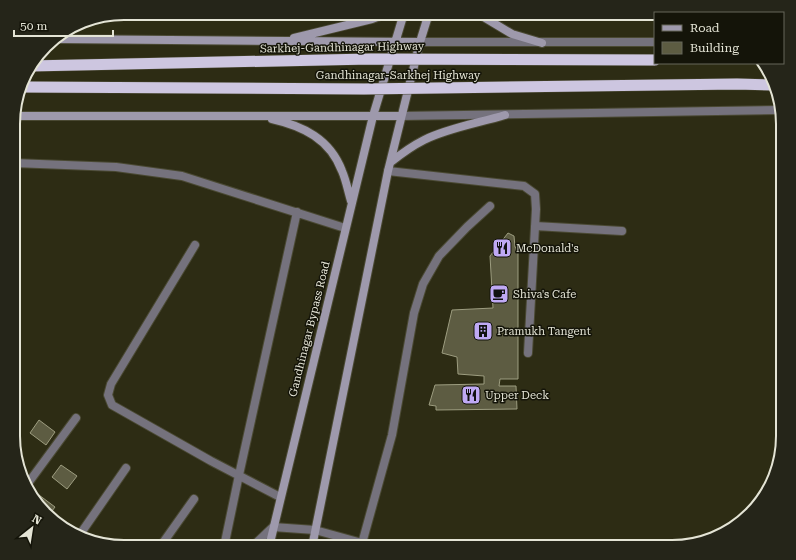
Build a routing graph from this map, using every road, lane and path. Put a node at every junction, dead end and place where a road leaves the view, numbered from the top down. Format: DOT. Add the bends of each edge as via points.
graph roads {
  1 [pos="368,20"];
  2 [pos="402,20"];
  3 [pos="427,20"];
  4 [pos="489,20"];
  5 [pos="64,39"];
  6 [pos="283,41"];
  7 [pos="394,42"];
  8 [pos="420,42"];
  9 [pos="654,42"];
  10 [pos="542,43"];
  11 [pos="654,60"];
  12 [pos="38,66"];
  13 [pos="768,85"];
  14 [pos="27,87"];
  15 [pos="775,110"];
  16 [pos="505,115"];
  17 [pos="21,116"];
  18 [pos="258,116"];
  19 [pos="373,116"];
  20 [pos="401,116"];
  21 [pos="20,163"];
  22 [pos="390,167"];
  23 [pos="351,201"];
  24 [pos="490,206"];
  25 [pos="297,212"];
  26 [pos="535,226"];
  27 [pos="345,228"];
  28 [pos="622,230"];
  29 [pos="195,245"];
  30 [pos="528,353"];
  31 [pos="76,418"];
  32 [pos="126,468"];
  33 [pos="239,475"];
  34 [pos="30,480"];
  35 [pos="280,497"];
  36 [pos="194,499"];
  37 [pos="273,527"];
  38 [pos="315,530"];
  39 [pos="82,531"];
  40 [pos="165,540"];
  41 [pos="225,540"];
  42 [pos="259,540"];
  43 [pos="270,540"];
  44 [pos="313,540"];
  45 [pos="346,540"];
  46 [pos="362,540"];
  1 -- 6 [label="main road"];
  2 -- 7 [label="main road, Gandhinagar Bypass Road"];
  3 -- 8 [label="main road"];
  4 -- 10 [label="main road" via="512,34"];
  5 -- 6 [label="main road"];
  6 -- 7 [label="main road"];
  7 -- 8 [label="main road"];
  7 -- 19 [label="main road, Gandhinagar Bypass Road"];
  8 -- 10 [label="street"];
  8 -- 20 [label="main road"];
  9 -- 10 [label="street"];
  11 -- 12 [label="highway, Sarkhej-Gandhinagar Highway, bridge" via="370,59"];
  13 -- 14 [label="highway, Gandhinagar-Sarkhej Highway, bridge" via="372,89"];
  15 -- 16 [label="street"];
  16 -- 20 [label="street"];
  16 -- 22 [label="main road" via="425,139 408,149"];
  17 -- 18 [label="main road"];
  18 -- 19 [label="main road"];
  18 -- 23 [label="main road" via="292,124 322,141 342,170"];
  19 -- 20 [label="main road"];
  19 -- 23 [label="main road, Gandhinagar Bypass Road"];
  20 -- 22 [label="main road"];
  21 -- 25 [label="street" via="116,167 182,176"];
  22 -- 26 [label="street" via="524,186 535,194"];
  22 -- 38 [label="main road"];
  23 -- 27 [label="main road, Gandhinagar Bypass Road"];
  24 -- 46 [label="street" via="439,256 423,284 414,312 392,435"];
  25 -- 27 [label="street"];
  25 -- 33 [label="street"];
  26 -- 28 [label="street"];
  26 -- 30 [label="street"];
  27 -- 35 [label="main road, Gandhinagar Bypass Road"];
  29 -- 33 [label="street" via="111,384 108,395 112,405"];
  31 -- 34 [label="street"];
  32 -- 39 [label="street"];
  33 -- 35 [label="street"];
  33 -- 41 [label="street"];
  35 -- 37 [label="main road, Gandhinagar Bypass Road"];
  36 -- 40 [label="street"];
  37 -- 38 [label="street"];
  37 -- 42 [label="street"];
  37 -- 43 [label="main road, Gandhinagar Bypass Road"];
  38 -- 44 [label="main road"];
  38 -- 45 [label="street"];
}
